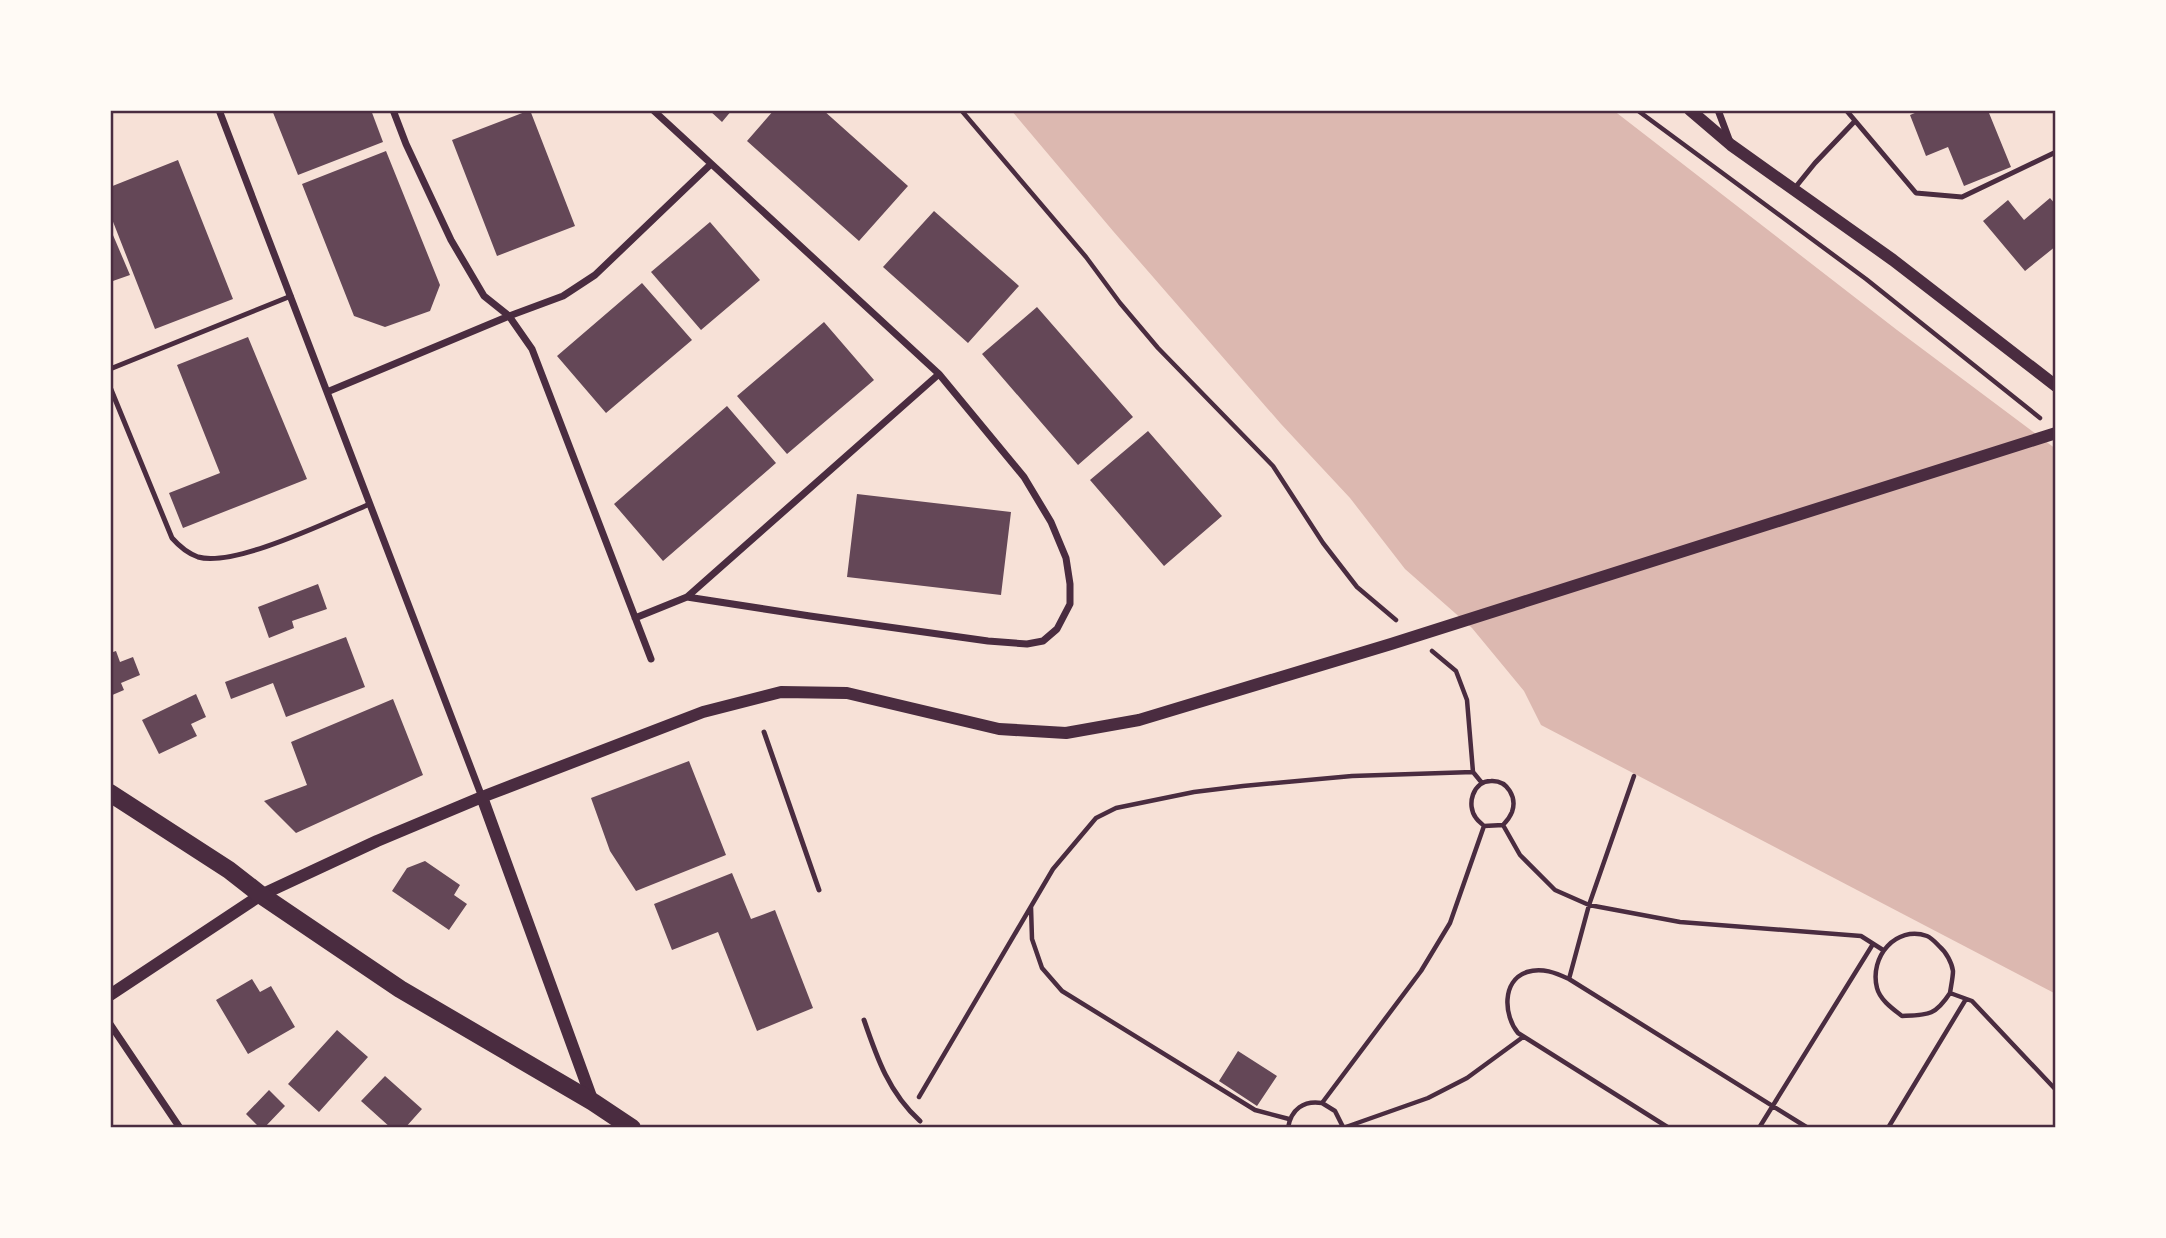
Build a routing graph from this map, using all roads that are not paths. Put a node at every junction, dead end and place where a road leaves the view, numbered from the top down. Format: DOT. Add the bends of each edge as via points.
graph roads {
  1 [pos="219,110"];
  2 [pos="393,110"];
  3 [pos="653,110"];
  4 [pos="1690,110"];
  5 [pos="1718,110"];
  6 [pos="1846,110"];
  7 [pos="1855,121"];
  8 [pos="1731,145"];
  9 [pos="2056,152"];
  10 [pos="711,164"];
  11 [pos="1794,190"];
  12 [pos="291,296"];
  13 [pos="509,316"];
  14 [pos="110,369"];
  15 [pos="939,374"];
  16 [pos="2056,386"];
  17 [pos="110,387"];
  18 [pos="327,392"];
  19 [pos="2050,435"];
  20 [pos="370,504"];
  21 [pos="687,597"];
  22 [pos="635,618"];
  23 [pos="651,659"];
  24 [pos="764,732"];
  25 [pos="110,793"];
  26 [pos="482,797"];
  27 [pos="819,890"];
  28 [pos="261,895"];
  29 [pos="110,995"];
  30 [pos="864,1020"];
  31 [pos="110,1024"];
  32 [pos="593,1102"];
  33 [pos="920,1121"];
  34 [pos="180,1128"];
  35 [pos="632,1128"];
  1 -- 12 [label="street"];
  2 -- 13 [label="street" via="451,240 484,296"];
  3 -- 10 [label="street"];
  4 -- 8 [label="street"];
  5 -- 8 [label="street"];
  6 -- 7 [label="lane"];
  7 -- 9 [label="lane" via="1916,193 1962,197"];
  7 -- 11 [label="lane"];
  8 -- 11 [label="street"];
  10 -- 13 [label="street" via="595,275 563,296"];
  10 -- 15 [label="street"];
  11 -- 16 [label="street"];
  12 -- 14 [label="lane"];
  12 -- 18 [label="street"];
  13 -- 18 [label="street"];
  13 -- 22 [label="street" via="531,349"];
  15 -- 21 [label="street"];
  15 -- 21 [label="street" via="1024,477 1051,522 1066,558 1070,584 1070,604 1058,629 1043,642 988,641"];
  17 -- 20 [label="lane" via="172,538 200,558 250,553"];
  18 -- 20 [label="street"];
  19 -- 26 [label="street" via="1139,720 1066,733 999,729 847,693 781,692 703,712"];
  20 -- 26 [label="street"];
  21 -- 22 [label="street"];
  22 -- 23 [label="street"];
  24 -- 27 [label="lane"];
  25 -- 28 [label="main road"];
  26 -- 28 [label="street"];
  26 -- 32 [label="street"];
  28 -- 29 [label="street"];
  28 -- 32 [label="main road" via="400,989"];
  30 -- 33 [label="lane" via="892,1089"];
  31 -- 34 [label="street"];
  32 -- 35 [label="main road"];
}
